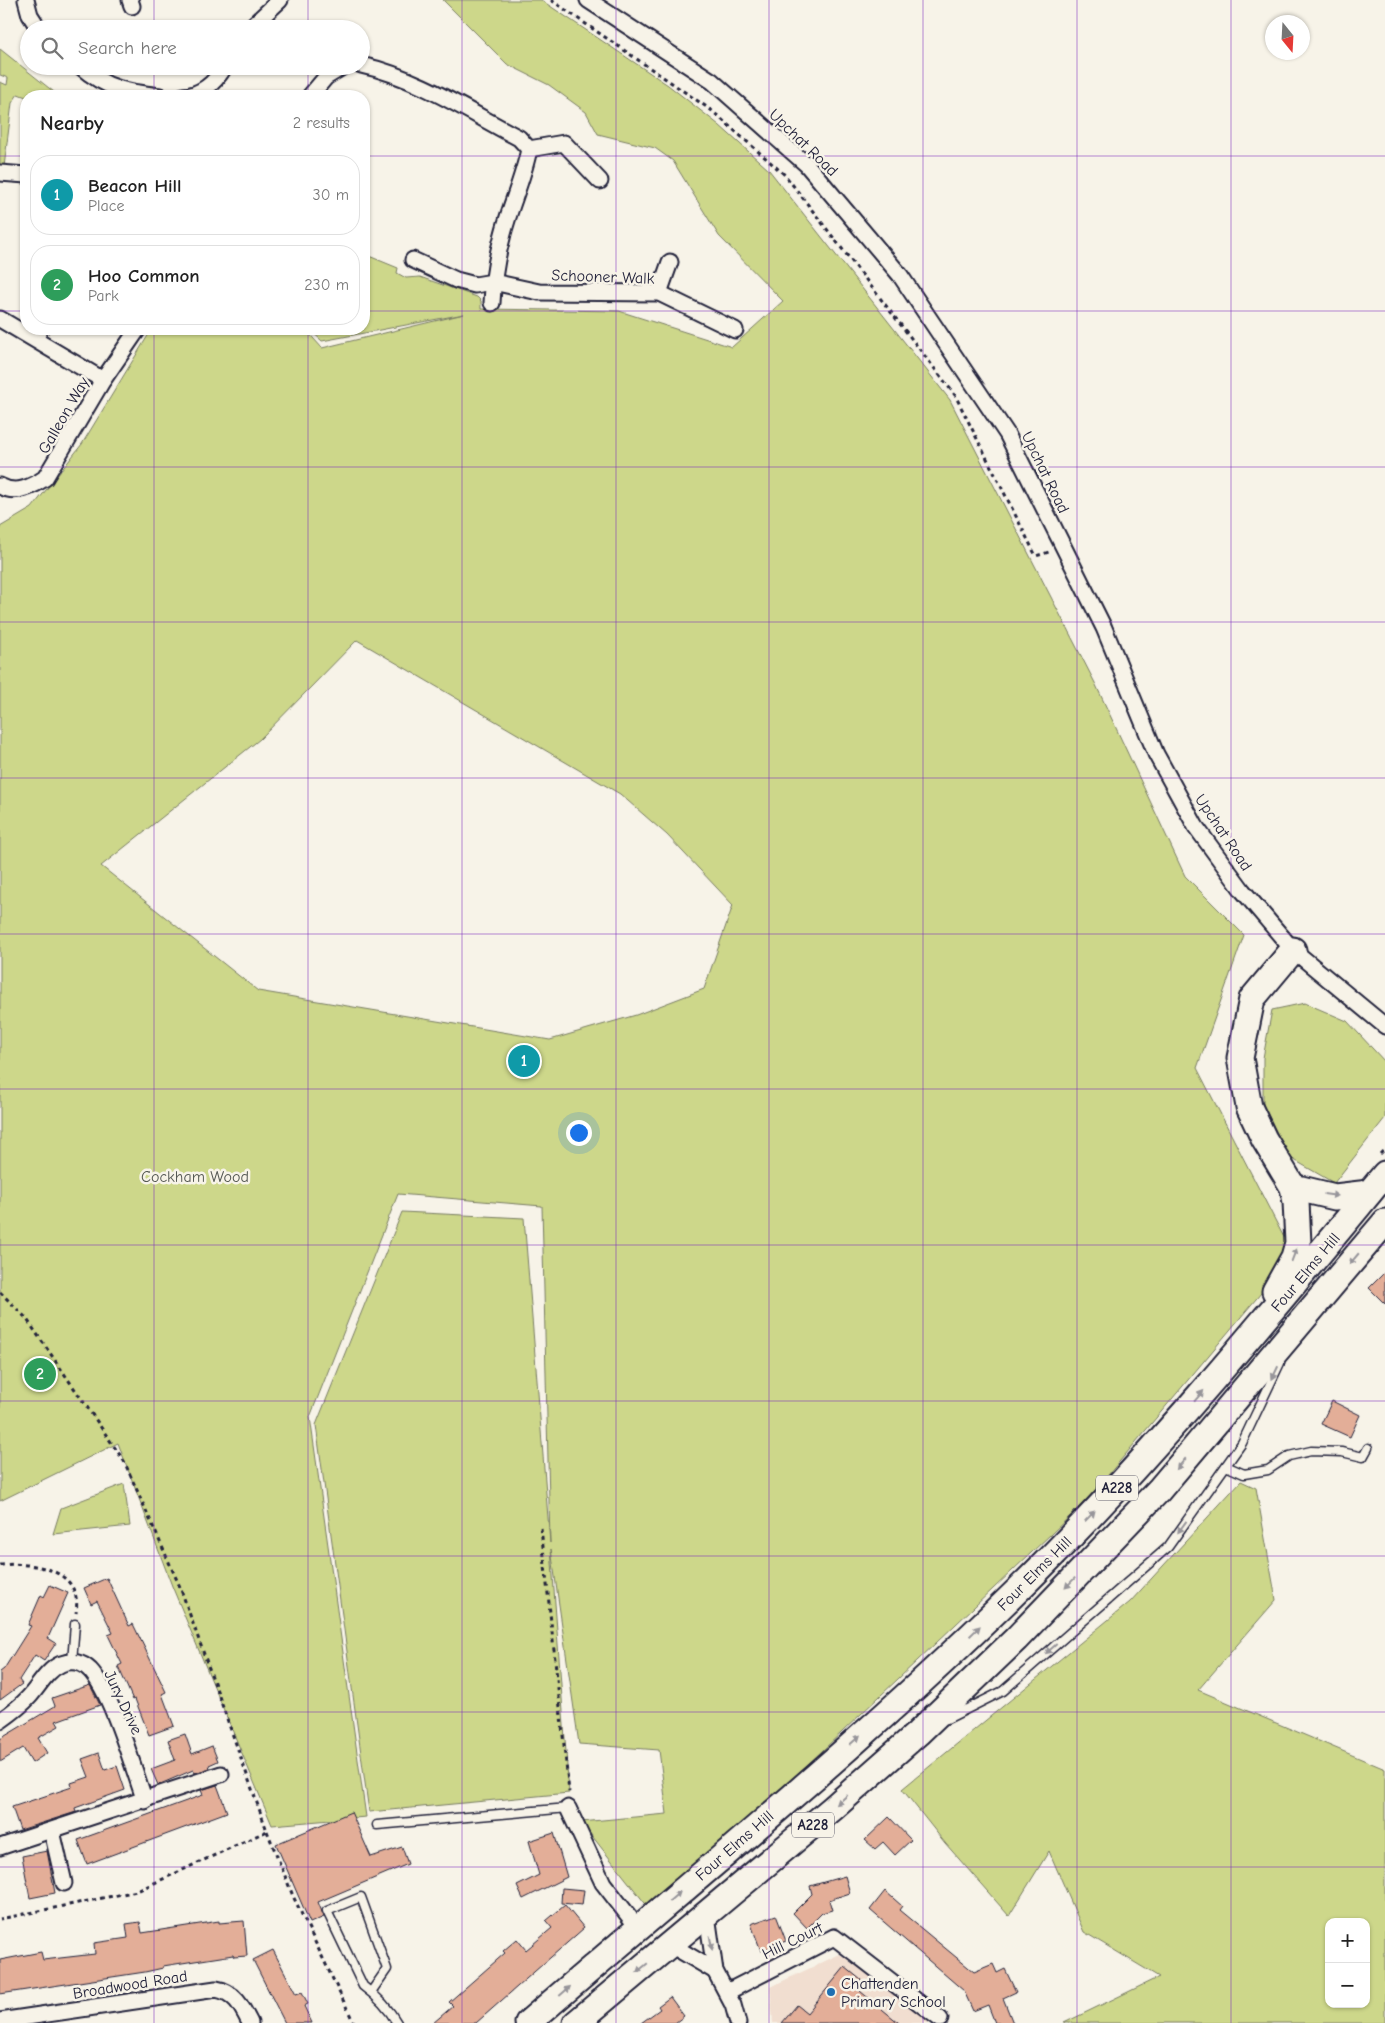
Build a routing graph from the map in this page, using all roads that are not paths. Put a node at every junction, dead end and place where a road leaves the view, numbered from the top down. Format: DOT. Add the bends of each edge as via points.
graph roads {
  1 [pos="26,0"];
  2 [pos="280,0"];
  3 [pos="588,0"];
  4 [pos="33,20"];
  5 [pos="259,20"];
  6 [pos="370,67"];
  7 [pos="92,75"];
  8 [pos="219,75"];
  9 [pos="329,75"];
  10 [pos="119,90"];
  11 [pos="202,90"];
  12 [pos="315,90"];
  13 [pos="528,149"];
  14 [pos="0,173"];
  15 [pos="20,175"];
  16 [pos="600,181"];
  17 [pos="413,260"];
  18 [pos="670,262"];
  19 [pos="493,282"];
  20 [pos="659,293"];
  21 [pos="492,303"];
  22 [pos="0,319"];
  23 [pos="20,327"];
  24 [pos="736,330"];
  25 [pos="41,335"];
  26 [pos="134,335"];
  27 [pos="103,380"];
  28 [pos="0,486"];
  29 [pos="1293,950"];
  30 [pos="1385,1026"];
  31 [pos="1385,1174"];
  32 [pos="1293,1187"];
  33 [pos="1369,1193"];
  34 [pos="1385,1222"];
  35 [pos="1296,1329"];
  36 [pos="1245,1343"];
  37 [pos="1368,1448"];
  38 [pos="1226,1466"];
  39 [pos="75,1624"];
  40 [pos="72,1662"];
  41 [pos="0,1722"];
  42 [pos="918,1733"];
  43 [pos="221,1774"];
  44 [pos="145,1801"];
  45 [pos="568,1808"];
  46 [pos="377,1825"];
  47 [pos="52,1831"];
  48 [pos="0,1847"];
  49 [pos="64,1884"];
  50 [pos="706,1915"];
  51 [pos="638,1928"];
  52 [pos="670,1945"];
  53 [pos="715,1971"];
  54 [pos="371,1992"];
  55 [pos="727,1992"];
  56 [pos="79,2017"];
  57 [pos="940,2019"];
  58 [pos="0,2021"];
  59 [pos="250,2023"];
  60 [pos="397,2023"];
  61 [pos="528,2023"];
  62 [pos="576,2023"];
  63 [pos="738,2023"];
  1 -- 4 [label="street"];
  2 -- 5 [label="street"];
  3 -- 29 [label="street, Upchat Road" via="712,81 807,165 900,274 1007,434 1104,628 1156,754 1196,827 1243,891"];
  6 -- 13 [label="street" via="423,88 518,138"];
  7 -- 10 [label="street" via="106,86"];
  8 -- 11 [label="street"];
  9 -- 12 [label="street"];
  13 -- 16 [label="street" via="564,143"];
  13 -- 19 [label="street"];
  14 -- 15 [label="street"];
  17 -- 19 [label="street, Schooner Walk" via="456,280 475,285"];
  18 -- 20 [label="street"];
  19 -- 20 [label="street, Schooner Walk" via="539,292"];
  19 -- 21 [label="street"];
  20 -- 24 [label="street, Schooner Walk"];
  22 -- 23 [label="street"];
  25 -- 27 [label="street"];
  26 -- 27 [label="street, Galleon Way"];
  27 -- 28 [label="street, Galleon Way" via="45,478 20,490"];
  29 -- 30 [label="street, Upchat Road"];
  29 -- 32 [label="main road" via="1252,999 1240,1058 1249,1108"];
  31 -- 33 [label="main road, Four Elms Hill / A228"];
  32 -- 33 [label="main road, one-way" via="1335,1197"];
  36 -- 32 [label="main road, one-way" via="1294,1257 1299,1230"];
  33 -- 36 [label="main road, Four Elms Hill / A228"];
  34 -- 35 [label="main road, Four Elms Hill / A228, one-way"];
  35 -- 38 [label="lane, one-way" via="1242,1444"];
  35 -- 42 [label="main road, Four Elms Hill / A228, one-way" via="1159,1490 1016,1640"];
  51 -- 36 [label="main road, Four Elms Hill / A228, one-way" via="877,1721 1039,1569 1122,1483"];
  37 -- 38 [label="lane" via="1364,1457 1311,1451 1289,1456 1268,1470 1244,1474"];
  38 -- 42 [label="lane, one-way" via="1168,1547 1003,1691"];
  39 -- 40 [label="lane"];
  40 -- 41 [label="street" via="51,1670 30,1697"];
  40 -- 44 [label="street, Jury Drive" via="84,1665 98,1682 114,1715"];
  42 -- 50 [label="main road, Four Elms Hill / A228, one-way"];
  43 -- 44 [label="street"];
  44 -- 47 [label="street"];
  45 -- 46 [label="lane"];
  45 -- 51 [label="street" via="603,1883"];
  47 -- 48 [label="street"];
  47 -- 49 [label="street"];
  50 -- 52 [label="main road, A228"];
  50 -- 53 [label="street, one-way"];
  61 -- 51 [label="main road, A228, one-way"];
  52 -- 53 [label="street"];
  52 -- 62 [label="main road, A228, one-way"];
  53 -- 55 [label="street"];
  54 -- 54 [label="lane" via="363,1986 327,1910 361,1896 386,1969"];
  54 -- 60 [label="lane"];
  55 -- 57 [label="street, Hill Court" via="834,1937"];
  55 -- 63 [label="street"];
  56 -- 58 [label="street, Broadwood Road"];
  56 -- 59 [label="street, Broadwood Road" via="186,1992 216,1989 224,1990 235,1998"];
}
